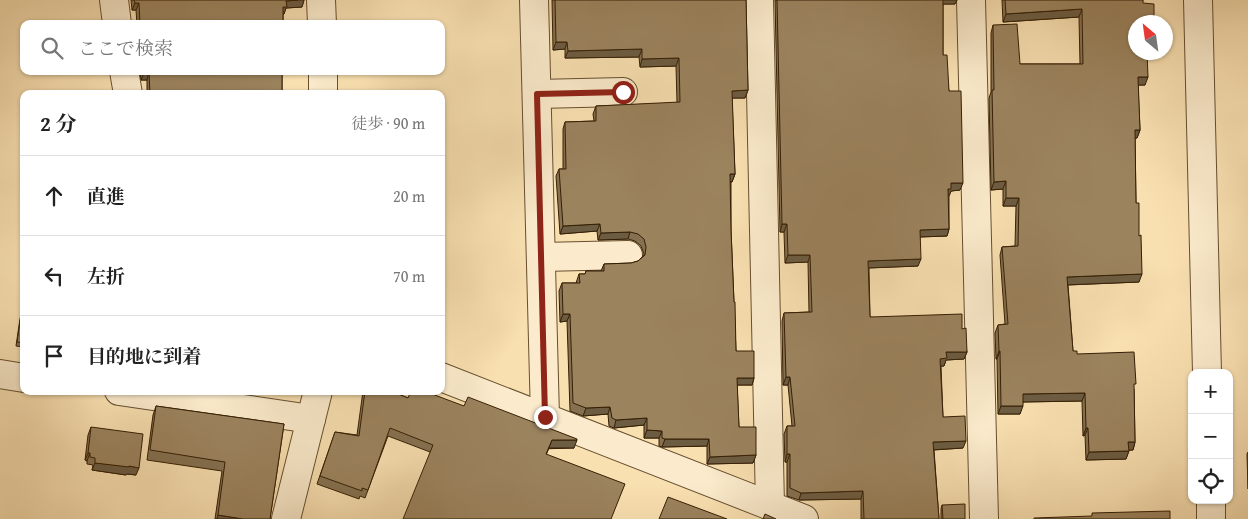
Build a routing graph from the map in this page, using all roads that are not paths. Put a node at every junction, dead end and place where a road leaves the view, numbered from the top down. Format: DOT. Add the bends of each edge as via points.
graph roads {
  1 [pos="114,0"];
  2 [pos="321,0"];
  3 [pos="534,0"];
  4 [pos="759,0"];
  5 [pos="971,0"];
  6 [pos="1198,0"];
  7 [pos="116,20"];
  8 [pos="322,20"];
  9 [pos="125,75"];
  10 [pos="323,75"];
  11 [pos="127,90"];
  12 [pos="323,90"];
  13 [pos="623,92"];
  14 [pos="537,94"];
  15 [pos="628,255"];
  16 [pos="541,257"];
  17 [pos="1207,369"];
  18 [pos="0,374"];
  19 [pos="20,377"];
  20 [pos="445,379"];
  21 [pos="146,395"];
  22 [pos="317,395"];
  23 [pos="545,417"];
  24 [pos="311,419"];
  25 [pos="1211,504"];
  26 [pos="770,506"];
  27 [pos="286,519"];
  28 [pos="804,519"];
  29 [pos="984,519"];
  30 [pos="1211,519"];
  1 -- 7 [label="street"];
  2 -- 8 [label="street"];
  3 -- 14 [label="street"];
  4 -- 26 [label="street"];
  5 -- 29 [label="street"];
  6 -- 17 [label="street"];
  9 -- 11 [label="street"];
  10 -- 12 [label="street"];
  13 -- 14 [label="street"];
  14 -- 16 [label="street"];
  15 -- 16 [label="street"];
  16 -- 23 [label="street"];
  18 -- 19 [label="street"];
  20 -- 23 [label="street"];
  21 -- 24 [label="street"];
  22 -- 24 [label="street"];
  23 -- 26 [label="street"];
  24 -- 27 [label="street"];
  25 -- 30 [label="street"];
  26 -- 28 [label="street"];
}
